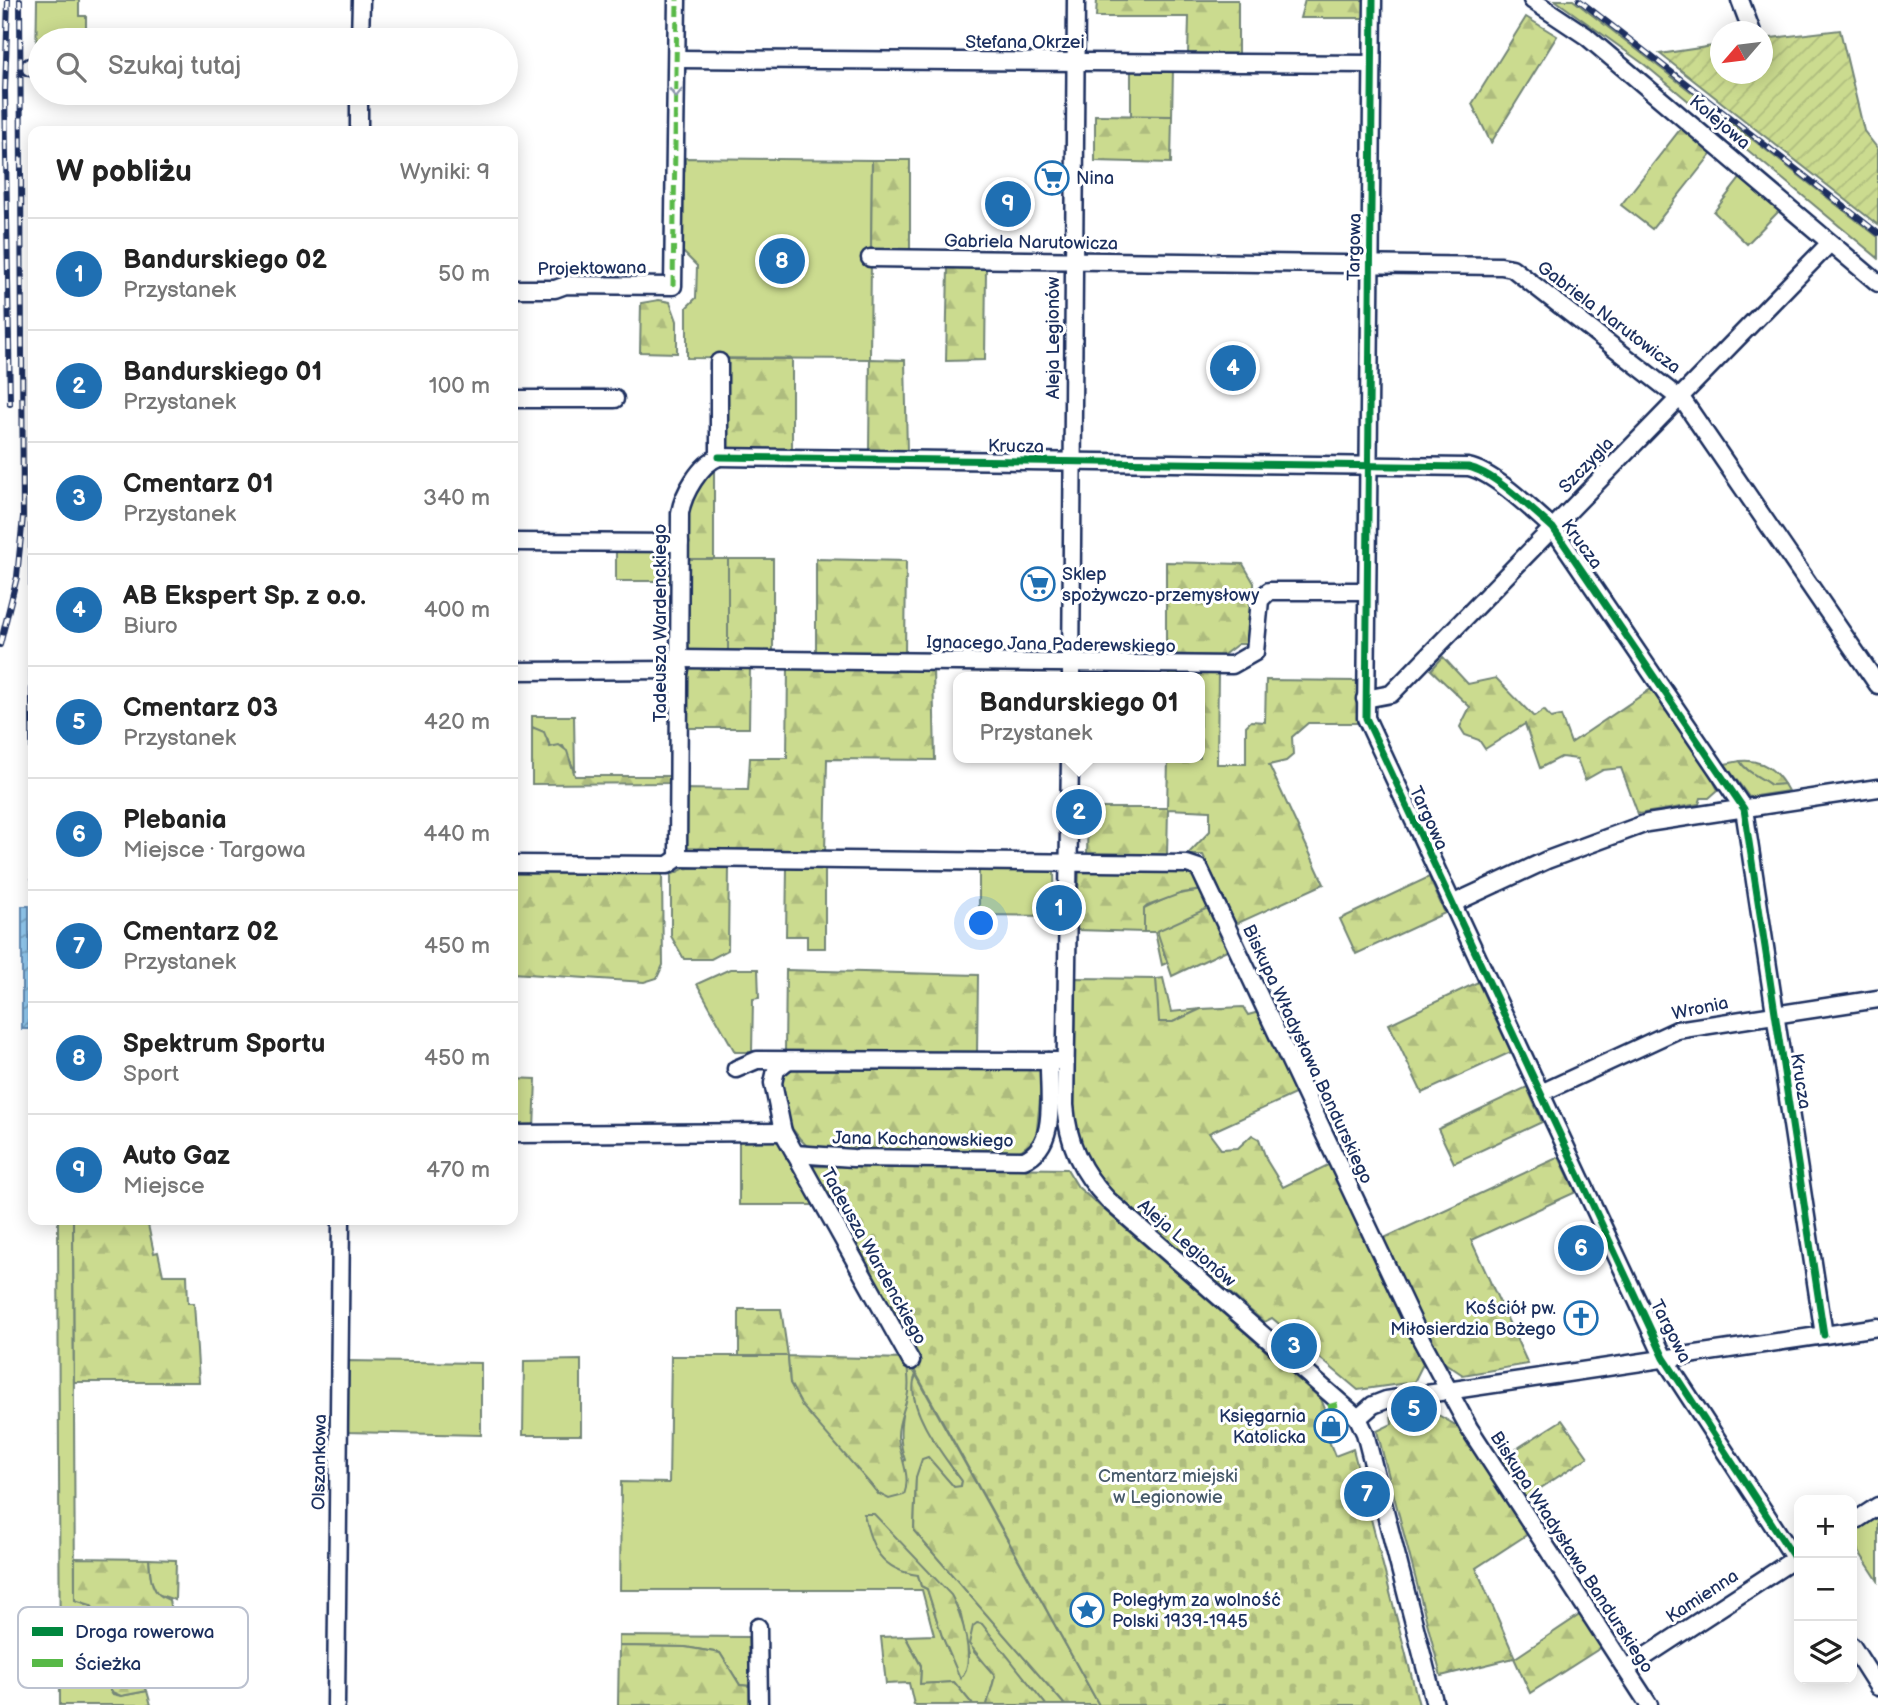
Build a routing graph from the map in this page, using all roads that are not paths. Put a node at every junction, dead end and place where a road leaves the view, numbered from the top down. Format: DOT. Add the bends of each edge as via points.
graph roads {
  1 [pos="361,0"];
  2 [pos="677,0"];
  3 [pos="1076,0"];
  4 [pos="1373,0"];
  5 [pos="1532,0"];
  6 [pos="1740,0"];
  7 [pos="1748,21"];
  8 [pos="360,28"];
  9 [pos="677,59"];
  10 [pos="1075,62"];
  11 [pos="1372,64"];
  12 [pos="359,105"];
  13 [pos="359,126"];
  14 [pos="1829,244"];
  15 [pos="870,258"];
  16 [pos="1073,262"];
  17 [pos="1370,265"];
  18 [pos="1878,283"];
  19 [pos="518,289"];
  20 [pos="719,362"];
  21 [pos="1680,397"];
  22 [pos="518,399"];
  23 [pos="615,399"];
  24 [pos="719,457"];
  25 [pos="1072,463"];
  26 [pos="1368,465"];
  27 [pos="1553,528"];
  28 [pos="518,542"];
  29 [pos="680,543"];
  30 [pos="1366,591"];
  31 [pos="680,665"];
  32 [pos="1071,670"];
  33 [pos="518,671"];
  34 [pos="1878,685"];
  35 [pos="1365,699"];
  36 [pos="1070,763"];
  37 [pos="1878,788"];
  38 [pos="1744,809"];
  39 [pos="678,858"];
  40 [pos="1069,862"];
  41 [pos="518,864"];
  42 [pos="1452,904"];
  43 [pos="1878,999"];
  44 [pos="1774,1014"];
  45 [pos="787,1061"];
  46 [pos="1049,1061"];
  47 [pos="1066,1062"];
  48 [pos="736,1069"];
  49 [pos="1541,1093"];
  50 [pos="783,1132"];
  51 [pos="518,1134"];
  52 [pos="795,1154"];
  53 [pos="341,1225"];
  54 [pos="1878,1327"];
  55 [pos="1824,1335"];
  56 [pos="1664,1358"];
  57 [pos="911,1361"];
  58 [pos="1450,1390"];
  59 [pos="1359,1418"];
  60 [pos="1878,1506"];
  61 [pos="1857,1520"];
  62 [pos="1797,1558"];
  63 [pos="1794,1563"];
  64 [pos="758,1627"];
  65 [pos="1857,1654"];
  66 [pos="1626,1669"];
  67 [pos="1878,1686"];
  68 [pos="337,1705"];
  69 [pos="759,1705"];
  70 [pos="1435,1705"];
  71 [pos="1649,1705"];
  1 -- 8 [label="street"];
  2 -- 9 [label="street"];
  3 -- 10 [label="street, Aleja Legionów"];
  4 -- 11 [label="street, Targowa"];
  5 -- 14 [label="street, Kolejowa" via="1604,51"];
  6 -- 7 [label="street"];
  9 -- 10 [label="street, Stefana Okrzei"];
  9 -- 19 [label="street, Projektowana, one-way" via="673,286"];
  10 -- 11 [label="street, Stefana Okrzei"];
  10 -- 16 [label="street, Aleja Legionów"];
  11 -- 17 [label="street, Targowa"];
  12 -- 13 [label="street"];
  14 -- 18 [label="street, Kolejowa"];
  14 -- 21 [label="street, Szczygla"];
  15 -- 16 [label="street, Gabriela Narutowicza"];
  16 -- 17 [label="street, Gabriela Narutowicza"];
  16 -- 25 [label="street, Aleja Legionów"];
  17 -- 21 [label="street, Gabriela Narutowicza" via="1512,268"];
  17 -- 26 [label="street, Targowa"];
  20 -- 24 [label="street"];
  21 -- 27 [label="street, Szczygla"];
  21 -- 34 [label="street, Gabriela Narutowicza"];
  22 -- 23 [label="street"];
  24 -- 25 [label="street, Krucza"];
  24 -- 29 [label="street, Tadeusza Wardenckiego" via="709,463 682,504"];
  25 -- 26 [label="street, Krucza"];
  25 -- 32 [label="street, Aleja Legionów"];
  26 -- 27 [label="street, Krucza" via="1476,469"];
  26 -- 30 [label="street, Targowa"];
  27 -- 35 [label="street, Szczygla" via="1391,694"];
  27 -- 38 [label="street, Krucza"];
  28 -- 29 [label="street"];
  29 -- 31 [label="street, Tadeusza Wardenckiego"];
  30 -- 32 [label="street, Ignacego Jana Paderewskiego" via="1273,590 1264,594 1255,652 1232,665"];
  30 -- 35 [label="street, Targowa"];
  31 -- 32 [label="street, Ignacego Jana Paderewskiego"];
  31 -- 33 [label="street, Ignacego Jana Paderewskiego"];
  31 -- 39 [label="street, Tadeusza Wardenckiego"];
  35 -- 42 [label="street, Targowa" via="1369,725"];
  36 -- 40 [label="street, Aleja Legionów"];
  37 -- 38 [label="street"];
  38 -- 42 [label="street" via="1639,825 1547,860"];
  38 -- 44 [label="street, Krucza"];
  39 -- 40 [label="street, Biskupa Władysława Bandurskiego"];
  39 -- 41 [label="street, Biskupa Władysława Bandurskiego" via="668,866"];
  40 -- 47 [label="street, Aleja Legionów"];
  40 -- 58 [label="street, Biskupa Władysława Bandurskiego" via="1187,864 1202,872 1408,1314"];
  42 -- 49 [label="street, Targowa"];
  43 -- 44 [label="street, Wronia"];
  44 -- 49 [label="street, Wronia" via="1677,1030"];
  44 -- 55 [label="street, Krucza"];
  45 -- 46 [label="street"];
  45 -- 48 [label="street" via="757,1060"];
  45 -- 50 [label="street, Tadeusza Wardenckiego" via="778,1066 773,1083"];
  46 -- 47 [label="street"];
  46 -- 52 [label="street, Jana Kochanowskiego" via="1047,1136 1037,1153 1024,1160"];
  47 -- 59 [label="street, Aleja Legionów" via="1069,1139 1092,1182 1335,1405"];
  49 -- 56 [label="street, Targowa"];
  50 -- 51 [label="street"];
  50 -- 52 [label="street, Tadeusza Wardenckiego"];
  52 -- 57 [label="street, Tadeusza Wardenckiego"];
  53 -- 68 [label="street, Olszankowa"];
  54 -- 55 [label="street"];
  55 -- 56 [label="street"];
  56 -- 58 [label="street"];
  56 -- 62 [label="street, Targowa"];
  58 -- 59 [label="street" via="1383,1401"];
  58 -- 66 [label="street, Biskupa Władysława Bandurskiego" via="1469,1429"];
  59 -- 70 [label="street"];
  60 -- 61 [label="street"];
  63 -- 66 [label="street, Kamienna"];
  64 -- 69 [label="street"];
  65 -- 67 [label="street"];
  66 -- 71 [label="street, Biskupa Władysława Bandurskiego"];
}
